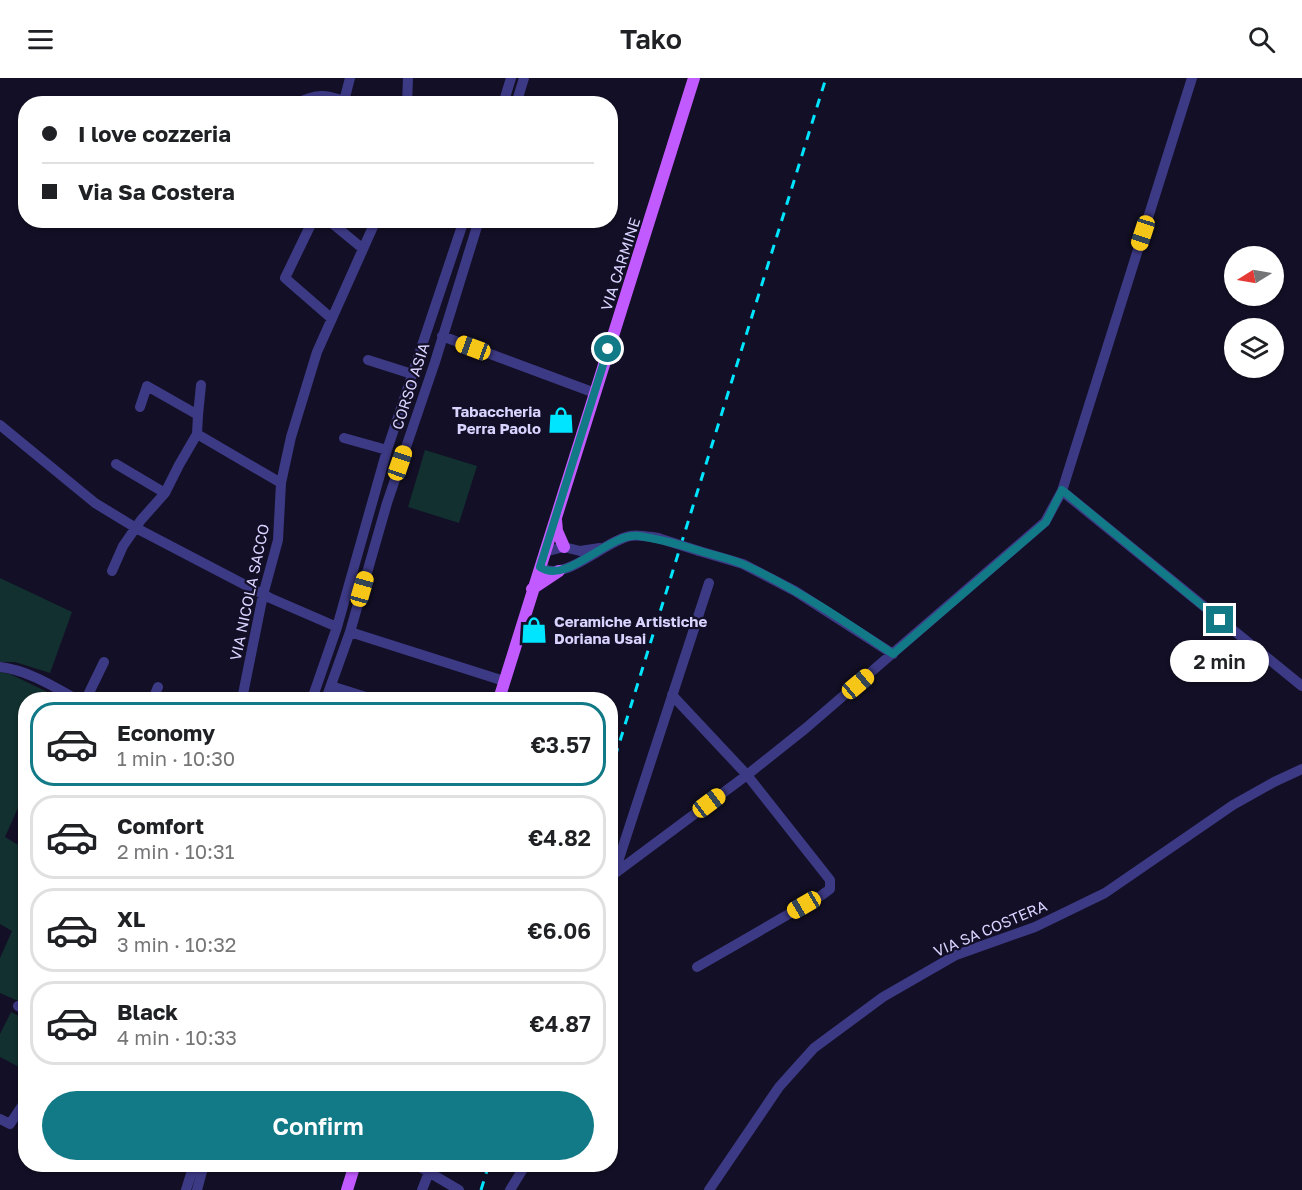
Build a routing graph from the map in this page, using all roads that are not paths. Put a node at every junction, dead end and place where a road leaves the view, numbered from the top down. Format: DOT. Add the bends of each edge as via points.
graph roads {
  1 [pos="350,78"];
  2 [pos="408,78"];
  3 [pos="511,78"];
  4 [pos="524,78"];
  5 [pos="694,78"];
  6 [pos="1192,78"];
  7 [pos="312,96"];
  8 [pos="328,96"];
  9 [pos="349,96"];
  10 [pos="407,96"];
  11 [pos="505,96"];
  12 [pos="518,96"];
  13 [pos="309,228"];
  14 [pos="338,228"];
  15 [pos="372,228"];
  16 [pos="461,228"];
  17 [pos="477,228"];
  18 [pos="362,248"];
  19 [pos="331,318"];
  20 [pos="442,336"];
  21 [pos="368,360"];
  22 [pos="412,374"];
  23 [pos="201,385"];
  24 [pos="594,393"];
  25 [pos="140,407"];
  26 [pos="198,415"];
  27 [pos="0,425"];
  28 [pos="197,434"];
  29 [pos="344,438"];
  30 [pos="387,450"];
  31 [pos="116,464"];
  32 [pos="281,483"];
  33 [pos="1062,490"];
  34 [pos="165,493"];
  35 [pos="555,515"];
  36 [pos="136,528"];
  37 [pos="564,547"];
  38 [pos="603,548"];
  39 [pos="544,552"];
  40 [pos="540,567"];
  41 [pos="112,571"];
  42 [pos="559,571"];
  43 [pos="709,583"];
  44 [pos="532,589"];
  45 [pos="263,595"];
  46 [pos="337,627"];
  47 [pos="350,632"];
  48 [pos="893,654"];
  49 [pos="104,662"];
  50 [pos="0,667"];
  51 [pos="504,681"];
  52 [pos="330,686"];
  53 [pos="1302,686"];
  54 [pos="158,687"];
  55 [pos="63,692"];
  56 [pos="89,692"];
  57 [pos="156,692"];
  58 [pos="243,692"];
  59 [pos="314,692"];
  60 [pos="328,692"];
  61 [pos="349,692"];
  62 [pos="501,692"];
  63 [pos="672,696"];
  64 [pos="1302,768"];
  65 [pos="747,775"];
  66 [pos="618,857"];
  67 [pos="618,871"];
  68 [pos="697,967"];
  69 [pos="18,1112"];
  70 [pos="0,1119"];
  71 [pos="195,1172"];
  72 [pos="353,1172"];
  73 [pos="429,1172"];
  74 [pos="521,1172"];
  75 [pos="186,1190"];
  76 [pos="197,1190"];
  77 [pos="347,1190"];
  78 [pos="422,1190"];
  79 [pos="459,1190"];
  80 [pos="510,1190"];
  81 [pos="710,1190"];
  1 -- 9 [label="street"];
  2 -- 10 [label="street"];
  3 -- 11 [label="street"];
  4 -- 12 [label="street"];
  5 -- 24 [label="main road, VIA CARMINE"];
  6 -- 33 [label="street"];
  7 -- 8 [label="street"];
  13 -- 19 [label="street" via="285,278"];
  14 -- 18 [label="street"];
  15 -- 18 [label="street, VIA NICOLA SACCO"];
  16 -- 22 [label="street, CORSO ASIA"];
  17 -- 20 [label="street, CORSO ASIA"];
  18 -- 19 [label="street, VIA NICOLA SACCO"];
  19 -- 32 [label="street, VIA NICOLA SACCO" via="291,437"];
  20 -- 24 [label="street"];
  20 -- 47 [label="street, CORSO ASIA"];
  21 -- 22 [label="street"];
  22 -- 30 [label="street, CORSO ASIA"];
  23 -- 26 [label="street"];
  24 -- 35 [label="main road, VIA CARMINE"];
  25 -- 26 [label="street" via="147,386"];
  26 -- 28 [label="street"];
  27 -- 36 [label="street" via="95,503"];
  28 -- 32 [label="street"];
  28 -- 34 [label="street"];
  29 -- 30 [label="street"];
  30 -- 46 [label="street, CORSO ASIA"];
  31 -- 34 [label="street"];
  32 -- 45 [label="street, VIA NICOLA SACCO" via="278,540"];
  33 -- 48 [label="street" via="1046,522"];
  33 -- 53 [label="street"];
  34 -- 36 [label="street"];
  35 -- 37 [label="main road"];
  35 -- 39 [label="main road, VIA CARMINE"];
  36 -- 41 [label="street"];
  36 -- 45 [label="street"];
  37 -- 38 [label="street" via="580,551"];
  37 -- 39 [label="street"];
  38 -- 42 [label="street"];
  38 -- 48 [label="street, bridge" via="632,535 658,538 743,564 795,591"];
  39 -- 40 [label="main road, VIA CARMINE"];
  40 -- 42 [label="street"];
  40 -- 44 [label="main road, VIA CARMINE"];
  42 -- 44 [label="main road"];
  43 -- 63 [label="street"];
  44 -- 51 [label="main road, VIA CARMINE"];
  45 -- 46 [label="street"];
  45 -- 58 [label="street, VIA NICOLA SACCO"];
  46 -- 59 [label="street, CORSO ASIA"];
  47 -- 51 [label="street"];
  47 -- 52 [label="street, CORSO ASIA"];
  48 -- 65 [label="street"];
  49 -- 56 [label="street"];
  50 -- 55 [label="street"];
  51 -- 62 [label="main road, VIA CARMINE"];
  52 -- 60 [label="street, CORSO ASIA"];
  52 -- 61 [label="street"];
  54 -- 57 [label="street"];
  63 -- 65 [label="street"];
  63 -- 66 [label="street"];
  64 -- 81 [label="street, VIA SA COSTERA" via="1233,805 1105,893 1035,927 956,955 883,998 814,1048 786,1079"];
  65 -- 67 [label="street"];
  65 -- 68 [label="street" via="830,880 830,889"];
  69 -- 70 [label="street" via="10,1124"];
  71 -- 75 [label="street"];
  71 -- 76 [label="street"];
  72 -- 77 [label="main road"];
  73 -- 78 [label="street"];
  73 -- 79 [label="street"];
  74 -- 80 [label="street"];
}
